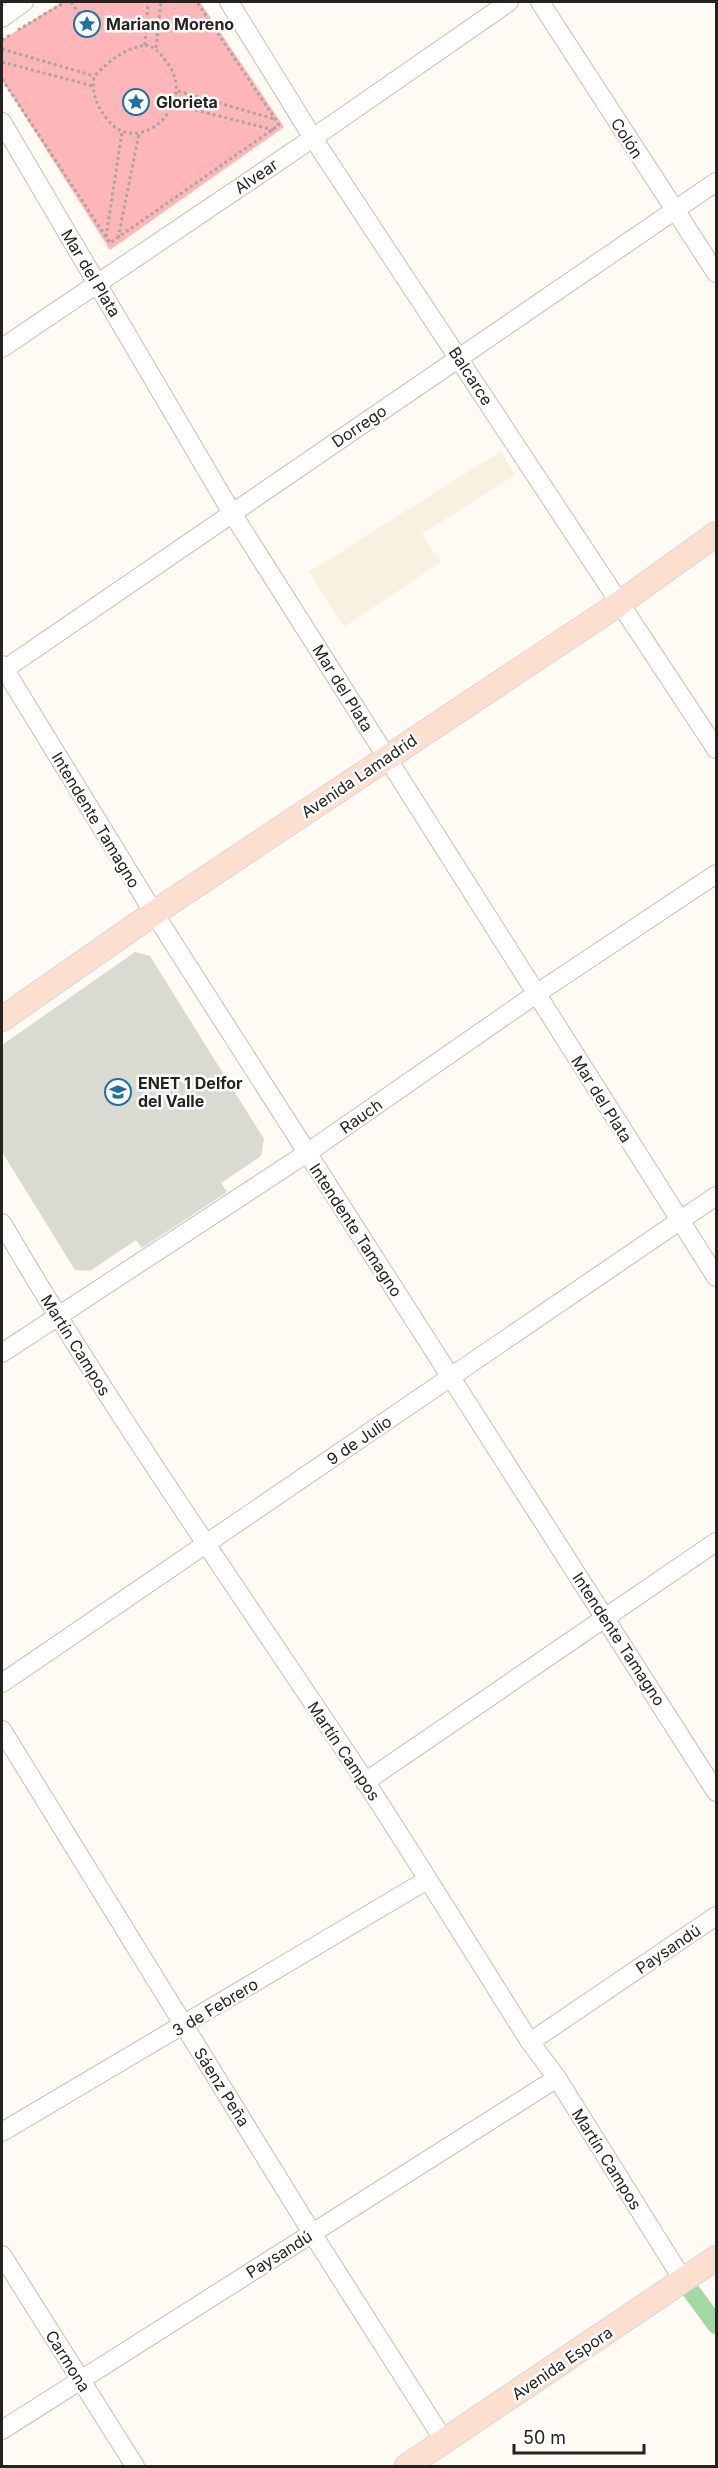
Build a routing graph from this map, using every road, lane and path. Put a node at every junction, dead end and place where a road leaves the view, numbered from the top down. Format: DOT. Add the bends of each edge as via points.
graph roads {
  1 [pos="24,2"];
  2 [pos="65,2"];
  3 [pos="71,2"];
  4 [pos="148,2"];
  5 [pos="161,2"];
  6 [pos="197,2"];
  7 [pos="229,2"];
  8 [pos="509,2"];
  9 [pos="540,2"];
  10 [pos="2,18"];
  11 [pos="86,23"];
  12 [pos="2,40"];
  13 [pos="145,45"];
  14 [pos="156,48"];
  15 [pos="2,49"];
  16 [pos="2,62"];
  17 [pos="94,76"];
  18 [pos="2,79"];
  19 [pos="93,86"];
  20 [pos="178,91"];
  21 [pos="172,104"];
  22 [pos="274,119"];
  23 [pos="2,122"];
  24 [pos="274,130"];
  25 [pos="122,132"];
  26 [pos="138,134"];
  27 [pos="313,138"];
  28 [pos="717,182"];
  29 [pos="675,211"];
  30 [pos="106,237"];
  31 [pos="118,238"];
  32 [pos="717,273"];
  33 [pos="97,283"];
  34 [pos="2,348"];
  35 [pos="459,357"];
  36 [pos="232,513"];
  37 [pos="717,534"];
  38 [pos="620,603"];
  39 [pos="2,668"];
  40 [pos="717,749"];
  41 [pos="387,757"];
  42 [pos="717,874"];
  43 [pos="154,914"];
  44 [pos="536,994"];
  45 [pos="2,1019"];
  46 [pos="307,1153"];
  47 [pos="717,1196"];
  48 [pos="679,1221"];
  49 [pos="2,1223"];
  50 [pos="717,1277"];
  51 [pos="56,1317"];
  52 [pos="2,1353"];
  53 [pos="451,1377"];
  54 [pos="717,1542"];
  55 [pos="205,1545"];
  56 [pos="606,1619"];
  57 [pos="2,1683"];
  58 [pos="2,1730"];
  59 [pos="365,1782"];
  60 [pos="717,1792"];
  61 [pos="427,1880"];
  62 [pos="717,1916"];
  63 [pos="183,2026"];
  64 [pos="530,2042"];
  65 [pos="557,2078"];
  66 [pos="2,2132"];
  67 [pos="312,2233"];
  68 [pos="2,2255"];
  69 [pos="717,2258"];
  70 [pos="683,2280"];
  71 [pos="80,2380"];
  72 [pos="2,2430"];
  73 [pos="445,2442"];
  74 [pos="135,2466"];
  75 [pos="407,2466"];
  1 -- 10 [label="street"];
  2 -- 12 [label="path"];
  3 -- 11 [label="path"];
  4 -- 13 [label="path"];
  5 -- 14 [label="path"];
  6 -- 22 [label="path"];
  7 -- 27 [label="street, Balcarce"];
  8 -- 27 [label="street, Alvear"];
  9 -- 29 [label="street, Colón"];
  13 -- 14 [label="path"];
  13 -- 17 [label="path" via="125,50"];
  14 -- 20 [label="path" via="177,78"];
  15 -- 17 [label="path"];
  16 -- 19 [label="path"];
  17 -- 19 [label="path"];
  18 -- 30 [label="path"];
  19 -- 25 [label="path" via="94,102 113,128"];
  20 -- 21 [label="path"];
  20 -- 22 [label="path"];
  21 -- 24 [label="path"];
  21 -- 26 [label="path" via="166,119"];
  22 -- 24 [label="path" via="279,125"];
  23 -- 33 [label="street, Mar del Plata"];
  24 -- 31 [label="path"];
  25 -- 26 [label="path"];
  25 -- 30 [label="path"];
  26 -- 31 [label="path"];
  27 -- 33 [label="street, Alvear"];
  27 -- 35 [label="street, Balcarce"];
  28 -- 29 [label="street, Dorrego"];
  29 -- 32 [label="street, Colón"];
  29 -- 35 [label="street, Dorrego"];
  30 -- 31 [label="path" via="110,243"];
  33 -- 34 [label="street, Alvear"];
  33 -- 36 [label="street, Mar del Plata"];
  35 -- 36 [label="street, Dorrego"];
  35 -- 38 [label="street, Balcarce"];
  36 -- 39 [label="street, Dorrego"];
  36 -- 41 [label="street, Mar del Plata"];
  37 -- 38 [label="main road, Avenida Lamadrid"];
  38 -- 40 [label="street, Balcarce"];
  38 -- 41 [label="main road, Avenida Lamadrid"];
  39 -- 43 [label="street, Intendente Tamagno"];
  41 -- 43 [label="main road, Avenida Lamadrid"];
  41 -- 44 [label="street, Mar del Plata"];
  42 -- 44 [label="street, Rauch"];
  43 -- 45 [label="main road, Avenida Lamadrid"];
  43 -- 46 [label="street, Intendente Tamagno"];
  44 -- 46 [label="street, Rauch"];
  44 -- 48 [label="street, Mar del Plata"];
  46 -- 51 [label="street, Rauch"];
  46 -- 53 [label="street, Intendente Tamagno"];
  47 -- 48 [label="street, 9 de Julio"];
  48 -- 50 [label="street, Mar del Plata"];
  48 -- 53 [label="street, 9 de Julio"];
  49 -- 51 [label="street, Martín Campos"];
  51 -- 52 [label="street, Rauch"];
  51 -- 55 [label="street, Martín Campos"];
  53 -- 55 [label="street, 9 de Julio"];
  53 -- 56 [label="street, Intendente Tamagno"];
  54 -- 56 [label="street"];
  55 -- 57 [label="street, 9 de Julio"];
  55 -- 59 [label="street, Martín Campos"];
  56 -- 59 [label="street"];
  56 -- 60 [label="street, Intendente Tamagno"];
  58 -- 63 [label="street, Sáenz Peña"];
  59 -- 61 [label="street, Martín Campos"];
  61 -- 63 [label="street, 3 de Febrero"];
  61 -- 64 [label="street, Martín Campos"];
  62 -- 64 [label="street, Paysandú"];
  63 -- 66 [label="street, 3 de Febrero"];
  63 -- 67 [label="street, Sáenz Peña"];
  64 -- 65 [label="street, Martín Campos"];
  65 -- 67 [label="street, Paysandú"];
  65 -- 70 [label="street, Martín Campos"];
  67 -- 71 [label="street, Paysandú"];
  67 -- 73 [label="street, Sáenz Peña"];
  68 -- 71 [label="street, Carmona"];
  69 -- 70 [label="main road, Avenida Espora"];
  70 -- 73 [label="main road, Avenida Espora"];
  71 -- 72 [label="street, Paysandú"];
  71 -- 74 [label="street, Carmona"];
  73 -- 75 [label="main road, Avenida Espora"];
}
